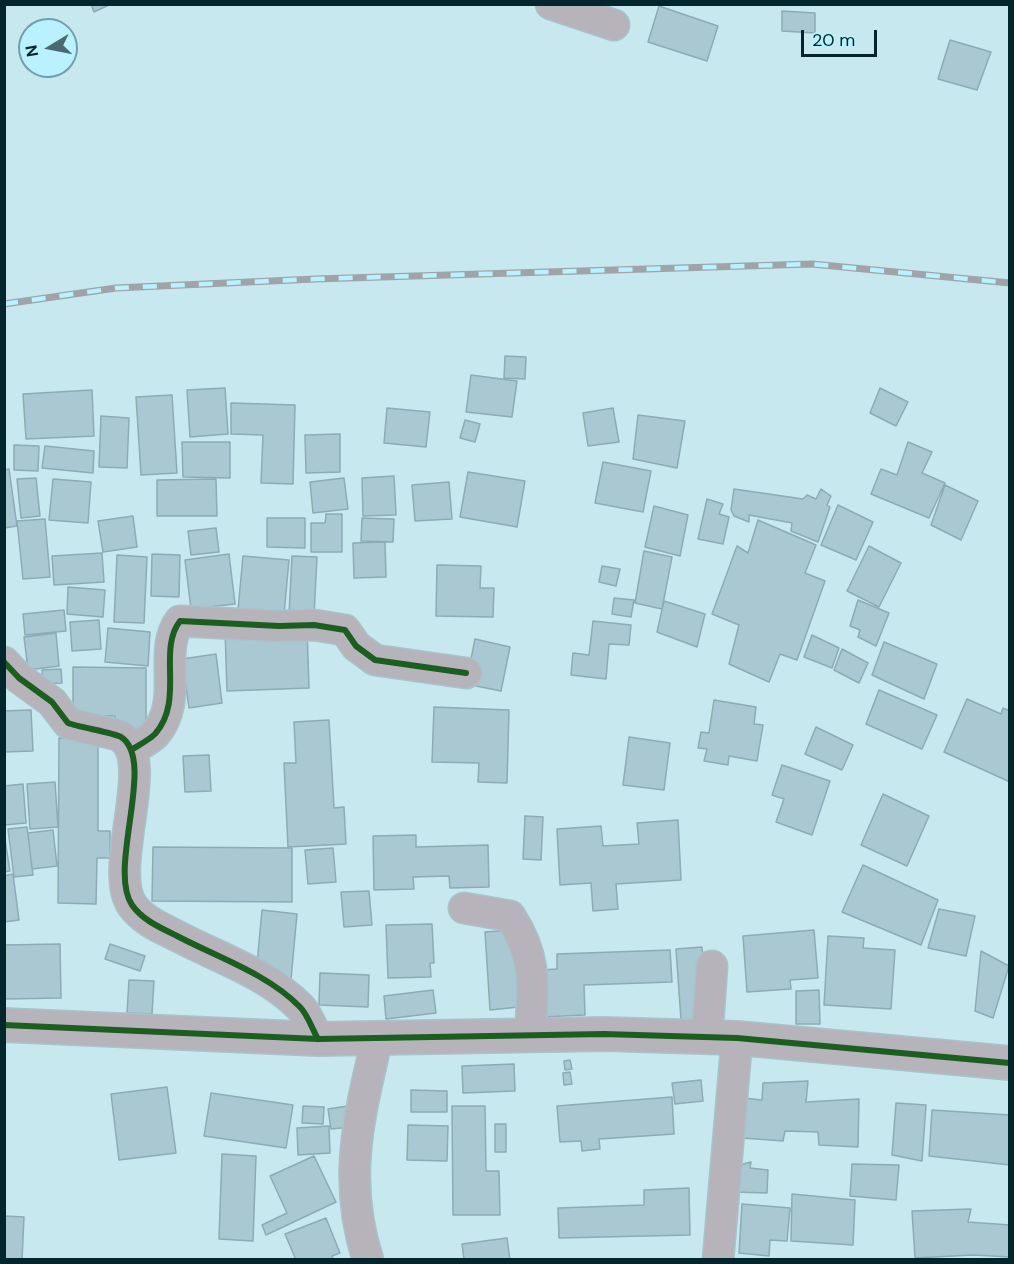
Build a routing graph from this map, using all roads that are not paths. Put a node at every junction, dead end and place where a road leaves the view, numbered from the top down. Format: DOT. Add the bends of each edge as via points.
graph roads {
  1 [pos="551,4"];
  2 [pos="614,25"];
  3 [pos="4,662"];
  4 [pos="466,673"];
  5 [pos="131,750"];
  6 [pos="464,908"];
  7 [pos="712,966"];
  8 [pos="4,1024"];
  9 [pos="530,1036"];
  10 [pos="722,1037"];
  11 [pos="318,1039"];
  12 [pos="377,1039"];
  13 [pos="1010,1064"];
  14 [pos="368,1260"];
  15 [pos="718,1260"];
  1 -- 2 [label="street"];
  3 -- 5 [label="street" via="52,702 68,723 121,737"];
  4 -- 5 [label="street" via="375,660 356,646 345,630 314,625 180,621 172,636 171,702 154,735"];
  5 -- 11 [label="street" via="133,805 125,874 132,905 154,926 272,986 301,1008"];
  6 -- 9 [label="street" via="510,916 525,939 532,983"];
  7 -- 10 [label="street"];
  8 -- 11 [label="street"];
  9 -- 10 [label="street"];
  9 -- 12 [label="street"];
  10 -- 13 [label="street"];
  10 -- 15 [label="street"];
  11 -- 12 [label="street"];
  12 -- 14 [label="street" via="354,1157 356,1214"];
}
